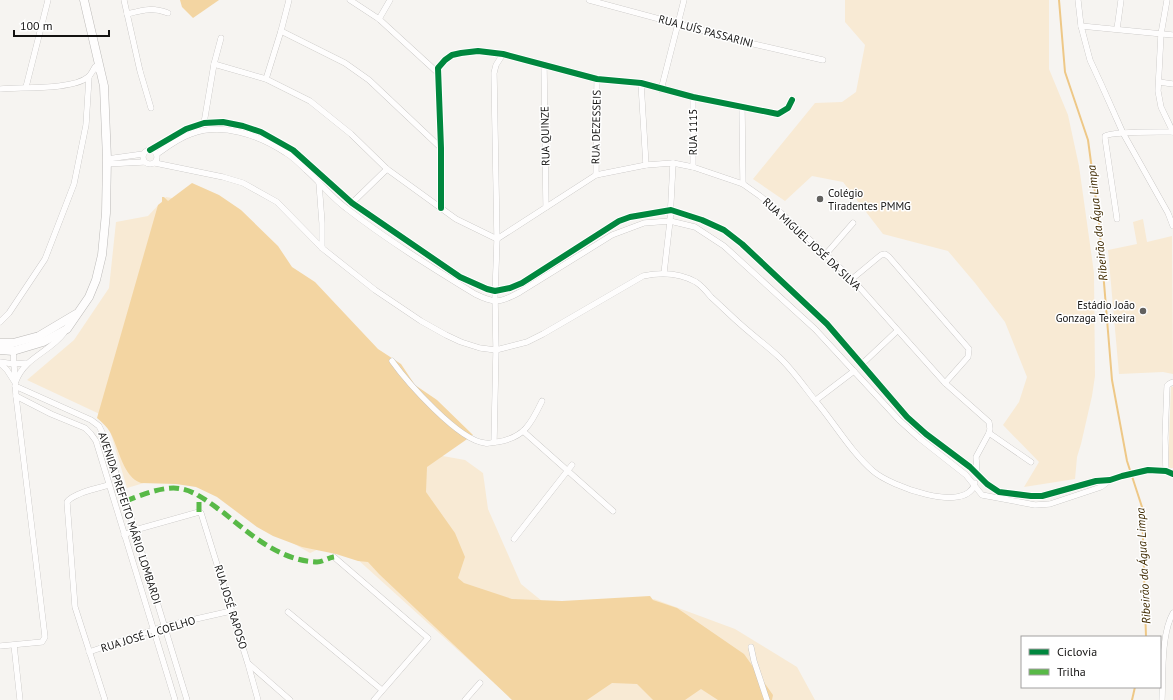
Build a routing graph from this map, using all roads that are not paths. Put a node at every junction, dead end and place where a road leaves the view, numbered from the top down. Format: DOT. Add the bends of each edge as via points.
graph roads {
  1 [pos="48,0"];
  2 [pos="84,0"];
  3 [pos="124,0"];
  4 [pos="289,0"];
  5 [pos="350,0"];
  6 [pos="390,0"];
  7 [pos="589,0"];
  8 [pos="684,0"];
  9 [pos="1078,0"];
  10 [pos="1121,0"];
  11 [pos="1167,0"];
  12 [pos="168,12"];
  13 [pos="127,14"];
  14 [pos="379,19"];
  15 [pos="678,25"];
  16 [pos="1081,26"];
  17 [pos="1117,29"];
  18 [pos="281,31"];
  19 [pos="1161,34"];
  20 [pos="1173,35"];
  21 [pos="221,38"];
  22 [pos="503,54"];
  23 [pos="823,60"];
  24 [pos="214,64"];
  25 [pos="544,64"];
  26 [pos="101,73"];
  27 [pos="438,73"];
  28 [pos="88,77"];
  29 [pos="266,79"];
  30 [pos="597,79"];
  31 [pos="1159,82"];
  32 [pos="641,83"];
  33 [pos="1173,84"];
  34 [pos="26,87"];
  35 [pos="0,89"];
  36 [pos="662,90"];
  37 [pos="693,97"];
  38 [pos="792,100"];
  39 [pos="742,107"];
  40 [pos="151,108"];
  41 [pos="204,123"];
  42 [pos="1173,132"];
  43 [pos="1123,133"];
  44 [pos="441,148"];
  45 [pos="150,150"];
  46 [pos="143,154"];
  47 [pos="157,154"];
  48 [pos="107,161"];
  49 [pos="144,162"];
  50 [pos="155,163"];
  51 [pos="673,163"];
  52 [pos="646,165"];
  53 [pos="693,167"];
  54 [pos="387,169"];
  55 [pos="596,175"];
  56 [pos="319,183"];
  57 [pos="743,184"];
  58 [pos="352,203"];
  59 [pos="546,207"];
  60 [pos="441,208"];
  61 [pos="671,210"];
  62 [pos="1117,219"];
  63 [pos="670,221"];
  64 [pos="853,223"];
  65 [pos="1173,226"];
  66 [pos="497,239"];
  67 [pos="322,248"];
  68 [pos="826,254"];
  69 [pos="664,273"];
  70 [pos="852,279"];
  71 [pos="495,291"];
  72 [pos="495,302"];
  73 [pos="78,312"];
  74 [pos="0,322"];
  75 [pos="67,329"];
  76 [pos="897,330"];
  77 [pos="0,343"];
  78 [pos="13,347"];
  79 [pos="0,350"];
  80 [pos="496,350"];
  81 [pos="392,361"];
  82 [pos="0,363"];
  83 [pos="26,363"];
  84 [pos="14,364"];
  85 [pos="862,364"];
  86 [pos="854,371"];
  87 [pos="1173,382"];
  88 [pos="945,383"];
  89 [pos="15,385"];
  90 [pos="16,396"];
  91 [pos="816,400"];
  92 [pos="542,401"];
  93 [pos="91,420"];
  94 [pos="85,428"];
  95 [pos="523,431"];
  96 [pos="990,433"];
  97 [pos="494,442"];
  98 [pos="1031,462"];
  99 [pos="572,465"];
  100 [pos="568,471"];
  101 [pos="1166,471"];
  102 [pos="1173,474"];
  103 [pos="977,475"];
  104 [pos="1110,480"];
  105 [pos="109,485"];
  106 [pos="975,486"];
  107 [pos="613,511"];
  108 [pos="135,530"];
  109 [pos="124,535"];
  110 [pos="514,539"];
  111 [pos="334,557"];
  112 [pos="231,611"];
  113 [pos="288,612"];
  114 [pos="1173,613"];
  115 [pos="165,626"];
  116 [pos="154,630"];
  117 [pos="14,645"];
  118 [pos="0,646"];
  119 [pos="751,647"];
  120 [pos="89,652"];
  121 [pos="248,664"];
  122 [pos="480,683"];
  123 [pos="382,690"];
  124 [pos="20,700"];
  125 [pos="105,700"];
  126 [pos="175,700"];
  127 [pos="187,700"];
  128 [pos="258,700"];
  129 [pos="290,700"];
  130 [pos="374,700"];
  131 [pos="465,700"];
  132 [pos="767,700"];
  133 [pos="1162,700"];
  1 -- 34 [label="street"];
  2 -- 26 [label="main road"];
  3 -- 13 [label="street"];
  4 -- 18 [label="street"];
  5 -- 14 [label="street"];
  6 -- 14 [label="street"];
  7 -- 15 [label="street, RUA LUÍS PASSARINI"];
  8 -- 15 [label="street"];
  9 -- 16 [label="street"];
  10 -- 17 [label="street"];
  11 -- 19 [label="street"];
  12 -- 13 [label="street" via="148,9"];
  13 -- 40 [label="street"];
  14 -- 27 [label="street"];
  15 -- 23 [label="street, RUA LUÍS PASSARINI"];
  15 -- 36 [label="street"];
  16 -- 17 [label="street"];
  16 -- 43 [label="street" via="1090,60"];
  17 -- 19 [label="street"];
  18 -- 29 [label="street"];
  18 -- 44 [label="street" via="345,63 369,80"];
  19 -- 20 [label="street"];
  19 -- 31 [label="street"];
  21 -- 24 [label="street"];
  22 -- 25 [label="street"];
  22 -- 27 [label="street" via="478,51 452,55 441,63"];
  22 -- 66 [label="street" via="494,73"];
  24 -- 29 [label="street"];
  24 -- 41 [label="street"];
  25 -- 30 [label="street"];
  25 -- 59 [label="street, RUA QUINZE"];
  26 -- 28 [label="street" via="95,67"];
  26 -- 48 [label="main road" via="104,86"];
  27 -- 44 [label="street"];
  28 -- 34 [label="street" via="76,84 64,86"];
  28 -- 74 [label="street" via="86,125 74,184 45,259 10,313"];
  29 -- 54 [label="street" via="310,101 351,134"];
  30 -- 32 [label="street"];
  30 -- 55 [label="street, RUA DEZESSEIS"];
  31 -- 33 [label="street"];
  31 -- 42 [label="street" via="1161,107"];
  32 -- 36 [label="street"];
  32 -- 52 [label="street"];
  34 -- 35 [label="street"];
  36 -- 37 [label="street"];
  37 -- 39 [label="street"];
  37 -- 53 [label="street, RUA 1115"];
  38 -- 39 [label="street" via="788,108 778,114"];
  39 -- 57 [label="street"];
  41 -- 45 [label="street" via="186,129"];
  41 -- 58 [label="street" via="222,122 243,126 277,140 293,150"];
  42 -- 43 [label="street"];
  43 -- 62 [label="street" via="1106,135 1105,138"];
  43 -- 65 [label="street"];
  44 -- 60 [label="street"];
  45 -- 46 [label="street"];
  45 -- 47 [label="street"];
  46 -- 48 [label="street"];
  46 -- 49 [label="street"];
  47 -- 50 [label="street"];
  47 -- 56 [label="street" via="191,134 209,129 226,130 249,135 287,153"];
  48 -- 49 [label="street"];
  48 -- 73 [label="main road" via="102,255 89,297"];
  49 -- 50 [label="street"];
  50 -- 67 [label="street" via="243,183 277,202"];
  51 -- 52 [label="street, RUA MIGUEL JOSÉ DA SILVA"];
  51 -- 53 [label="street, RUA MIGUEL JOSÉ DA SILVA"];
  51 -- 61 [label="street"];
  52 -- 55 [label="street, RUA MIGUEL JOSÉ DA SILVA"];
  53 -- 57 [label="street, RUA MIGUEL JOSÉ DA SILVA"];
  54 -- 58 [label="street"];
  54 -- 60 [label="street"];
  55 -- 59 [label="street, RUA MIGUEL JOSÉ DA SILVA"];
  56 -- 67 [label="street"];
  56 -- 72 [label="street" via="344,207 398,246 475,294"];
  57 -- 68 [label="street, RUA MIGUEL JOSÉ DA SILVA" via="781,213"];
  58 -- 71 [label="street" via="460,277"];
  59 -- 66 [label="street, RUA MIGUEL JOSÉ DA SILVA"];
  60 -- 66 [label="street" via="456,219"];
  61 -- 63 [label="street"];
  61 -- 71 [label="street" via="619,221 522,283"];
  61 -- 85 [label="street" via="713,224 742,244 827,324"];
  63 -- 69 [label="street"];
  63 -- 72 [label="street" via="644,223 612,235 520,292"];
  63 -- 86 [label="street" via="695,227 724,246 815,329"];
  64 -- 68 [label="street"];
  66 -- 71 [label="street"];
  67 -- 80 [label="street" via="375,290 427,324 461,342"];
  68 -- 70 [label="street, RUA MIGUEL JOSÉ DA SILVA"];
  69 -- 80 [label="street" via="643,276 538,337"];
  69 -- 91 [label="street" via="696,283 780,358"];
  70 -- 76 [label="street, RUA MIGUEL JOSÉ DA SILVA"];
  70 -- 88 [label="street" via="881,255 889,257 969,349 968,357"];
  71 -- 72 [label="street"];
  72 -- 80 [label="street"];
  73 -- 75 [label="main road"];
  73 -- 78 [label="main road" via="39,336"];
  75 -- 78 [label="main road" via="43,342"];
  75 -- 83 [label="street" via="55,342"];
  76 -- 85 [label="street"];
  76 -- 88 [label="street, RUA MIGUEL JOSÉ DA SILVA"];
  77 -- 78 [label="main road"];
  78 -- 79 [label="main road"];
  78 -- 84 [label="street"];
  80 -- 97 [label="street"];
  81 -- 97 [label="street" via="418,393 444,418 475,440"];
  82 -- 84 [label="street"];
  82 -- 89 [label="street"];
  83 -- 84 [label="street"];
  83 -- 89 [label="street"];
  84 -- 89 [label="street"];
  85 -- 103 [label="street" via="907,417"];
  86 -- 91 [label="street"];
  86 -- 106 [label="street" via="899,420 963,472"];
  87 -- 101 [label="street" via="1167,386"];
  88 -- 96 [label="street, RUA MIGUEL JOSÉ DA SILVA" via="989,422"];
  89 -- 90 [label="street"];
  89 -- 93 [label="street, AVENIDA PREFEITO MÁRIO LOMBARDI"];
  90 -- 94 [label="street, AVENIDA PREFEITO MÁRIO LOMBARDI"];
  90 -- 117 [label="street" via="45,637 42,642"];
  91 -- 106 [label="street" via="863,462 888,482 916,492 952,498 968,495"];
  92 -- 95 [label="street" via="535,416"];
  93 -- 94 [label="street"];
  93 -- 108 [label="street, AVENIDA PREFEITO MÁRIO LOMBARDI" via="102,432"];
  94 -- 105 [label="street, AVENIDA PREFEITO MÁRIO LOMBARDI" via="96,442"];
  95 -- 97 [label="street" via="509,440"];
  95 -- 100 [label="street"];
  96 -- 98 [label="street"];
  96 -- 103 [label="street" via="976,457"];
  99 -- 100 [label="street"];
  100 -- 107 [label="street"];
  100 -- 110 [label="street"];
  101 -- 102 [label="street"];
  101 -- 104 [label="street" via="1148,470"];
  103 -- 104 [label="street" via="1000,492 1031,496 1042,496 1096,481"];
  103 -- 106 [label="street"];
  104 -- 106 [label="street" via="1094,490 1050,504 1035,505 982,495"];
  105 -- 109 [label="street, AVENIDA PREFEITO MÁRIO LOMBARDI"];
  105 -- 120 [label="street" via="84,492 70,498 68,502 75,607"];
  108 -- 109 [label="street"];
  108 -- 112 [label="street, RUA JOSÉ RAPOSO" via="199,512 203,515"];
  108 -- 115 [label="street, AVENIDA PREFEITO MÁRIO LOMBARDI"];
  109 -- 116 [label="street, AVENIDA PREFEITO MÁRIO LOMBARDI"];
  111 -- 123 [label="street" via="428,638"];
  112 -- 115 [label="street, RUA JOSÉ L. COELHO"];
  112 -- 121 [label="street, RUA JOSÉ RAPOSO"];
  113 -- 123 [label="street"];
  114 -- 133 [label="street" via="1165,638"];
  115 -- 116 [label="street, RUA JOSÉ L. COELHO"];
  115 -- 127 [label="street, AVENIDA PREFEITO MÁRIO LOMBARDI"];
  116 -- 120 [label="street, RUA JOSÉ L. COELHO"];
  116 -- 126 [label="street, AVENIDA PREFEITO MÁRIO LOMBARDI"];
  117 -- 118 [label="street"];
  117 -- 124 [label="street"];
  119 -- 132 [label="street"];
  120 -- 125 [label="street"];
  121 -- 128 [label="street, RUA JOSÉ RAPOSO"];
  121 -- 129 [label="street"];
  122 -- 131 [label="street"];
  123 -- 130 [label="street"];
}
